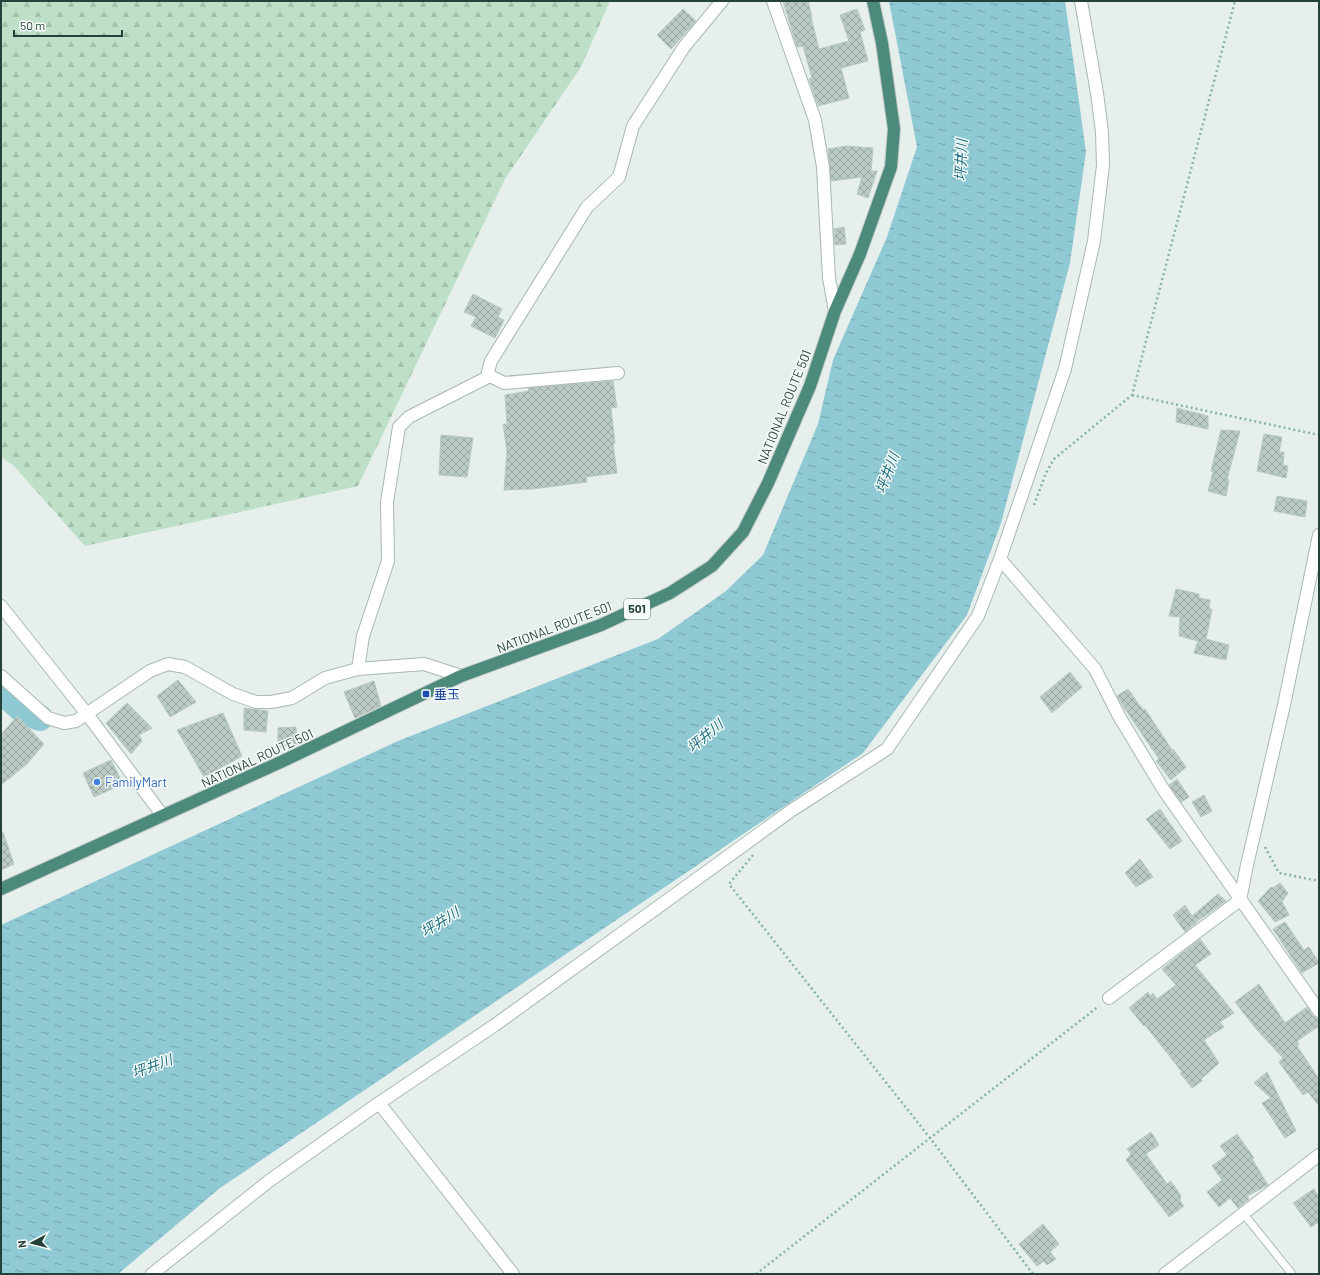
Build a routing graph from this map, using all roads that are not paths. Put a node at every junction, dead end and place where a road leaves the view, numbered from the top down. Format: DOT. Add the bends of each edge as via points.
graph roads {
  1 [pos="722,1"];
  2 [pos="773,1"];
  3 [pos="873,1"];
  4 [pos="1081,1"];
  5 [pos="835,311"];
  6 [pos="618,373"];
  7 [pos="490,376"];
  8 [pos="1319,535"];
  9 [pos="1000,559"];
  10 [pos="1,606"];
  11 [pos="358,669"];
  12 [pos="1,676"];
  13 [pos="461,676"];
  14 [pos="87,714"];
  15 [pos="163,816"];
  16 [pos="1,889"];
  17 [pos="1240,900"];
  18 [pos="1109,998"];
  19 [pos="1319,1011"];
  20 [pos="379,1103"];
  21 [pos="1319,1155"];
  22 [pos="1243,1213"];
  23 [pos="152,1274"];
  24 [pos="513,1274"];
  25 [pos="1165,1274"];
  26 [pos="1292,1274"];
  1 -- 7 [label="street" via="684,47 633,126 619,177 587,207 491,361 488,372"];
  2 -- 5 [label="street" via="815,120 823,167 829,278"];
  3 -- 5 [label="highway, NATIONAL ROUTE 501 / 501" via="882,43 894,129 892,167 860,254"];
  4 -- 9 [label="street" via="1102,132 1103,165 1094,240 1065,369"];
  5 -- 13 [label="highway, NATIONAL ROUTE 501 / 501" via="810,386 768,483 743,532 712,566 670,593 601,625"];
  6 -- 7 [label="street" via="504,383"];
  7 -- 11 [label="street" via="408,417 399,427 387,502 388,561 363,636"];
  8 -- 17 [label="street"];
  9 -- 17 [label="street" via="1095,669 1119,716 1163,789"];
  9 -- 20 [label="street" via="978,616 887,749 792,810 495,1025"];
  10 -- 14 [label="street"];
  11 -- 13 [label="street" via="424,664"];
  11 -- 14 [label="street" via="325,678 292,698 256,702 233,694 184,667 168,664 150,671"];
  12 -- 14 [label="street" via="48,718 64,723 76,721"];
  13 -- 15 [label="highway, NATIONAL ROUTE 501 / 501"];
  14 -- 15 [label="street"];
  15 -- 16 [label="highway, NATIONAL ROUTE 501 / 501"];
  17 -- 18 [label="street"];
  17 -- 19 [label="street"];
  20 -- 23 [label="street" via="269,1181"];
  20 -- 24 [label="street"];
  21 -- 22 [label="street"];
  22 -- 25 [label="street"];
  22 -- 26 [label="lane"];
}
